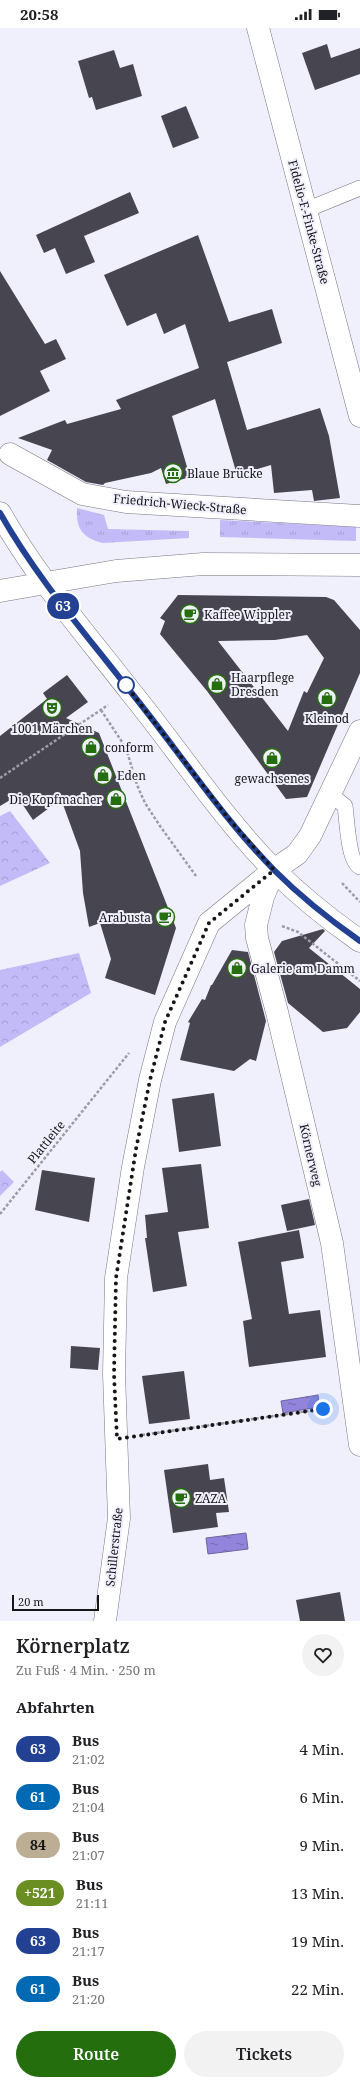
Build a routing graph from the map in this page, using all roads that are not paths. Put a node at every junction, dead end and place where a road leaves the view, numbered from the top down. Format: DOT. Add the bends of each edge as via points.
graph roads {
  1 [pos="258,28"];
  2 [pos="360,188"];
  3 [pos="306,210"];
  4 [pos="360,416"];
  5 [pos="10,454"];
  6 [pos="0,513"];
  7 [pos="360,516"];
  8 [pos="360,565"];
  9 [pos="46,583"];
  10 [pos="0,591"];
  11 [pos="360,731"];
  12 [pos="330,794"];
  13 [pos="360,867"];
  14 [pos="274,870"];
  15 [pos="360,941"];
  16 [pos="360,1446"];
  17 [pos="105,1621"];
  1 -- 3 [label="street, Fidelio-F.-Finke-Straße"];
  2 -- 3 [label="lane"];
  3 -- 4 [label="street, Fidelio-F.-Finke-Straße"];
  5 -- 7 [label="street, Friedrich-Wieck-Straße" via="82,494 126,502"];
  6 -- 9 [label="street"];
  8 -- 9 [label="street" via="203,564 128,570"];
  9 -- 10 [label="street"];
  9 -- 14 [label="street" via="228,818"];
  11 -- 12 [label="street, Schillerstraße"];
  12 -- 13 [label="lane" via="345,806 352,857"];
  12 -- 14 [label="street, Schillerstraße" via="310,836 297,854"];
  14 -- 15 [label="street" via="336,924"];
  14 -- 16 [label="street, Körnerweg" via="257,918 257,938 278,1012 332,1243"];
  14 -- 17 [label="street, Schillerstraße" via="209,923 165,1022 150,1080 136,1149 116,1278 114,1374 119,1518"];
}
